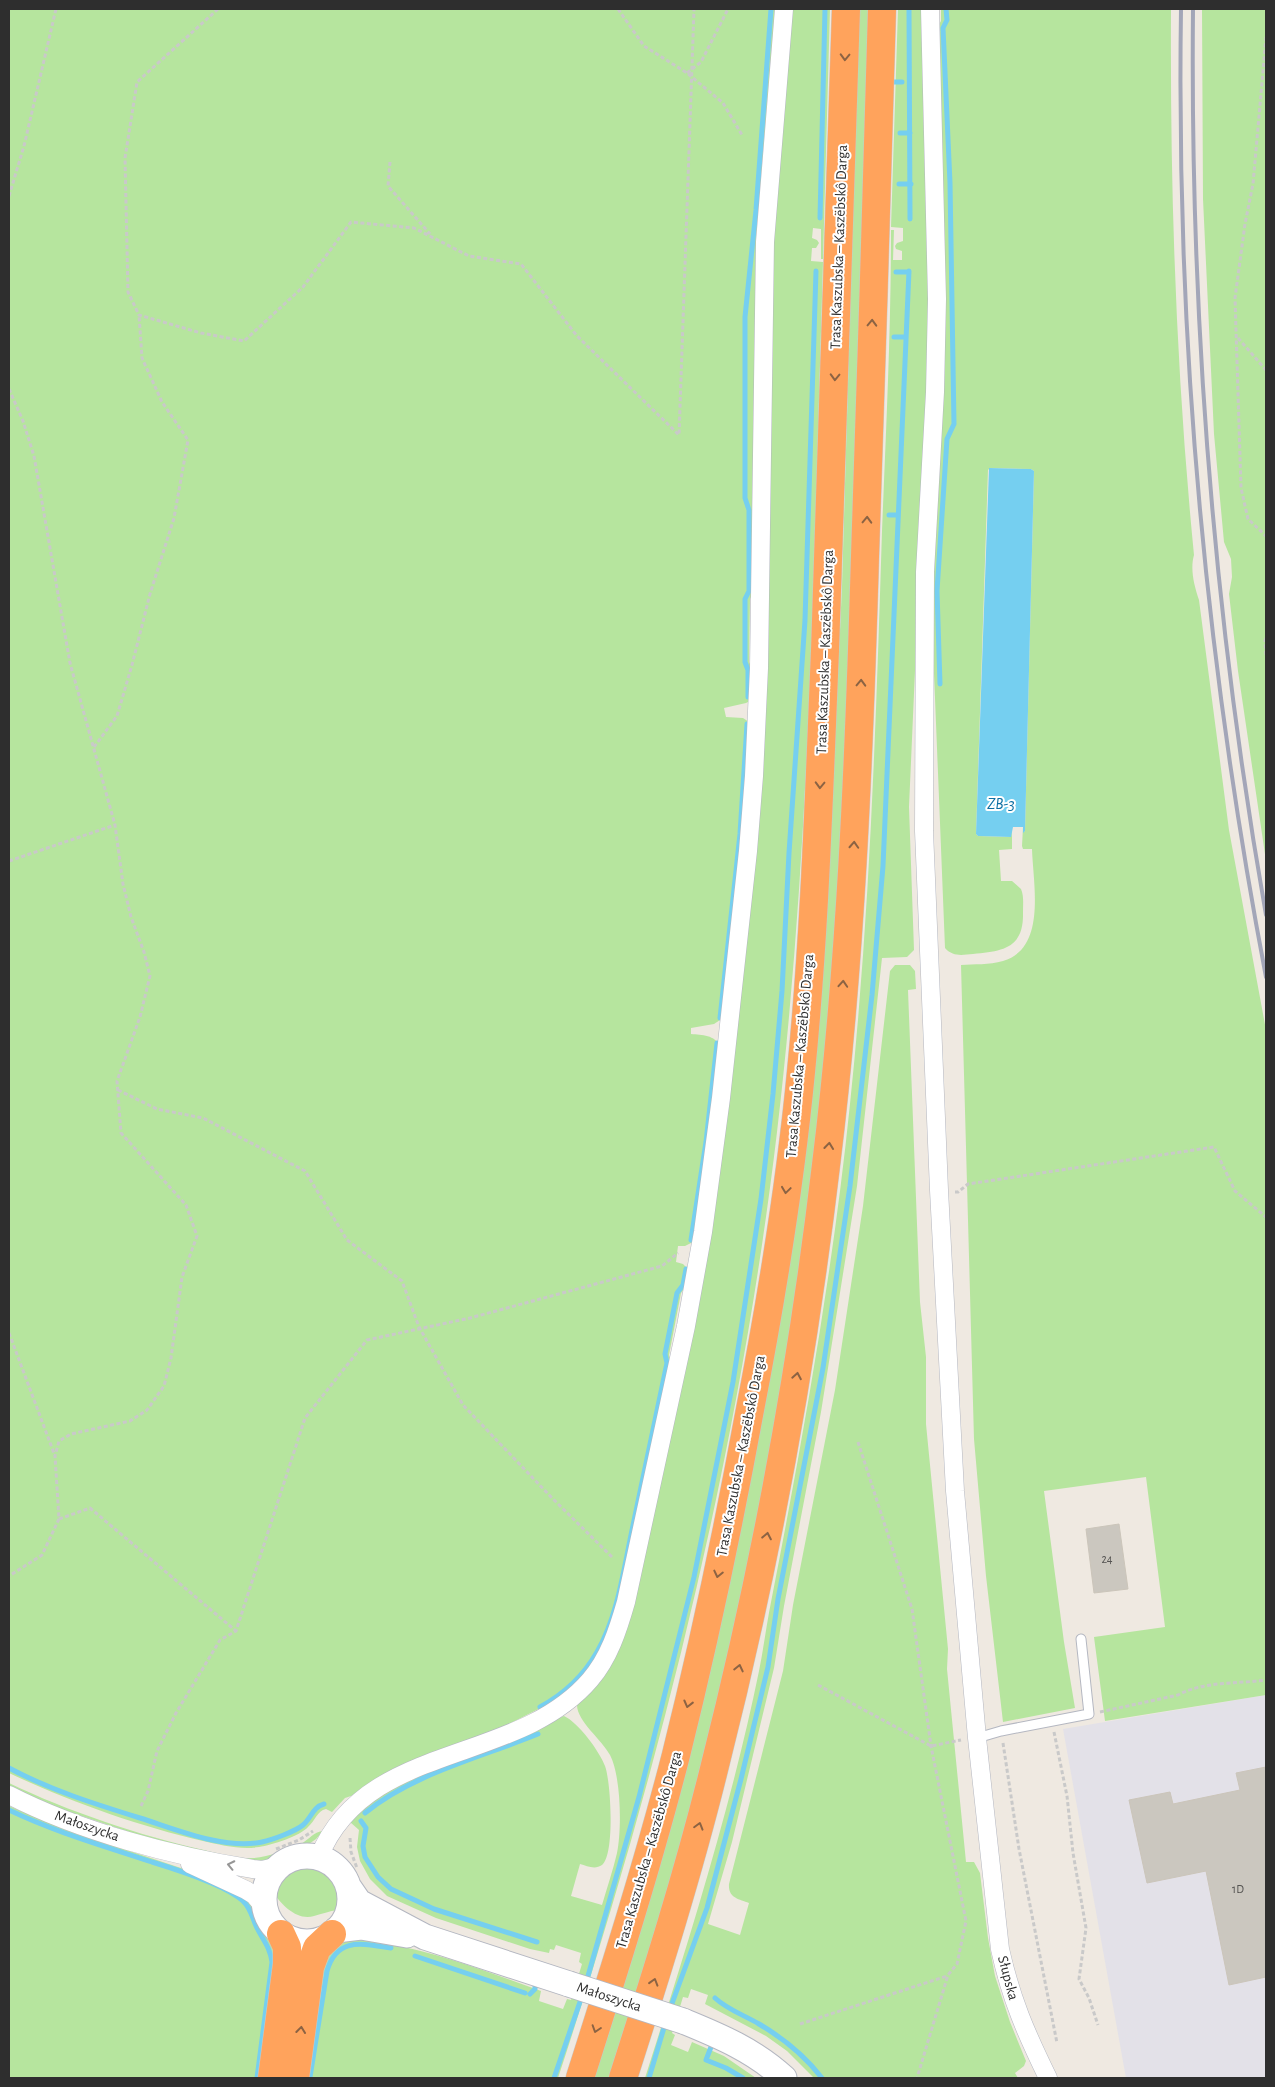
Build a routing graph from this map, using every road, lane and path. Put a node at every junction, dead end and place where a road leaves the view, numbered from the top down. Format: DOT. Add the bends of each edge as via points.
graph roads {
  1 [pos="56,9"];
  2 [pos="218,9"];
  3 [pos="618,9"];
  4 [pos="694,9"];
  5 [pos="728,9"];
  6 [pos="784,9"];
  7 [pos="846,9"];
  8 [pos="882,9"];
  9 [pos="930,9"];
  10 [pos="1266,37"];
  11 [pos="687,73"];
  12 [pos="742,135"];
  13 [pos="390,162"];
  14 [pos="9,196"];
  15 [pos="432,237"];
  16 [pos="139,315"];
  17 [pos="1237,337"];
  18 [pos="1266,370"];
  19 [pos="9,389"];
  20 [pos="1266,536"];
  21 [pos="1266,638"];
  22 [pos="1266,655"];
  23 [pos="94,746"];
  24 [pos="115,825"];
  25 [pos="9,861"];
  26 [pos="117,1089"];
  27 [pos="939,1190"];
  28 [pos="1266,1217"];
  29 [pos="678,1253"];
  30 [pos="419,1327"];
  31 [pos="9,1333"];
  32 [pos="858,1442"];
  33 [pos="55,1456"];
  34 [pos="59,1519"];
  35 [pos="614,1558"];
  36 [pos="9,1576"];
  37 [pos="236,1631"];
  38 [pos="1081,1639"];
  39 [pos="1266,1680"];
  40 [pos="818,1686"];
  41 [pos="1090,1714"];
  42 [pos="1052,1721"];
  43 [pos="1001,1730"];
  44 [pos="977,1738"];
  45 [pos="931,1746"];
  46 [pos="9,1795"];
  47 [pos="141,1806"];
  48 [pos="318,1827"];
  49 [pos="348,1835"];
  50 [pos="167,1853"];
  51 [pos="318,1857"];
  52 [pos="277,1858"];
  53 [pos="353,1879"];
  54 [pos="264,1907"];
  55 [pos="334,1932"];
  56 [pos="281,1934"];
  57 [pos="425,1937"];
  58 [pos="948,1975"];
  59 [pos="800,2024"];
  60 [pos="1098,2025"];
  61 [pos="1057,2042"];
  62 [pos="272,2078"];
  63 [pos="295,2078"];
  64 [pos="580,2078"];
  65 [pos="623,2078"];
  66 [pos="784,2078"];
  67 [pos="917,2078"];
  68 [pos="1048,2078"];
  1 -- 14 [label="path"];
  2 -- 16 [label="path" via="137,82 125,158 128,292"];
  3 -- 11 [label="path" via="644,46"];
  4 -- 15 [label="path" via="678,436 577,336 521,264 469,256"];
  5 -- 11 [label="path" via="701,62"];
  6 -- 51 [label="street" via="765,242 759,668 748,852 702,1239 626,1602 605,1657 592,1678 568,1702 525,1727 412,1770 377,1788 343,1817"];
  7 -- 64 [label="highway, Trasa Kaszubska – Kaszëbskô Darga, one-way" via="820,789 801,1071 792,1148 758,1369 702,1648 635,1903"];
  65 -- 8 [label="highway, one-way" via="653,1986 708,1791 746,1637 786,1440 826,1172 838,1055 860,723"];
  9 -- 27 [label="street, Słupska" via="937,299 925,572 924,831"];
  10 -- 17 [label="path" via="1253,184 1236,298"];
  11 -- 12 [label="path" via="723,103"];
  13 -- 15 [label="path" via="388,186"];
  15 -- 16 [label="path" via="414,228 351,222 303,287 244,341"];
  16 -- 23 [label="path" via="142,358 162,402 188,440 174,518 117,716"];
  17 -- 18 [label="path"];
  17 -- 20 [label="path" via="1241,488 1248,519"];
  19 -- 23 [label="path" via="24,421 34,456 70,663"];
  21 -- 22 [label="path"];
  23 -- 24 [label="path"];
  24 -- 25 [label="path"];
  24 -- 26 [label="path" via="125,893 150,976"];
  26 -- 30 [label="path" via="157,1109 203,1118 305,1171 347,1240 402,1281"];
  26 -- 33 [label="path" via="121,1133 186,1205 197,1236 182,1277 164,1386 147,1410 130,1421 71,1434 59,1441"];
  27 -- 28 [label="path" via="958,1192 968,1184 1214,1147 1235,1191"];
  27 -- 44 [label="street, Słupska" via="955,1491"];
  29 -- 30 [label="path" via="662,1266 470,1318"];
  30 -- 35 [label="path" via="463,1405"];
  30 -- 37 [label="path" via="367,1340 305,1418"];
  31 -- 33 [label="path"];
  32 -- 45 [label="path" via="912,1609"];
  33 -- 34 [label="path"];
  34 -- 36 [label="path" via="42,1555"];
  34 -- 37 [label="path" via="90,1508"];
  37 -- 47 [label="path" via="220,1640 176,1713 157,1751 148,1791"];
  38 -- 41 [label="lane"];
  39 -- 41 [label="path" via="1205,1685 1178,1695"];
  40 -- 45 [label="path"];
  41 -- 42 [label="lane"];
  42 -- 43 [label="lane"];
  42 -- 60 [label="path" via="1067,1796 1086,1928 1079,1980"];
  43 -- 44 [label="lane"];
  43 -- 61 [label="path" via="1019,1849"];
  44 -- 45 [label="path"];
  44 -- 68 [label="street, Słupska" via="999,1939 1007,1978 1019,2016"];
  45 -- 58 [label="path" via="966,1921 957,1964"];
  46 -- 50 [label="street, Małoszycka" via="72,1821"];
  48 -- 52 [label="path"];
  49 -- 53 [label="path"];
  52 -- 50 [label="street, Małoszycka, one-way" via="262,1870"];
  50 -- 54 [label="street, Małoszycka" via="246,1890"];
  51 -- 52 [label="main road"];
  51 -- 53 [label="main road"];
  52 -- 54 [label="main road" via="266,1885"];
  53 -- 55 [label="main road" via="346,1917"];
  53 -- 57 [label="main road, Małoszycka" via="359,1902"];
  54 -- 56 [label="main road"];
  55 -- 56 [label="main road" via="323,1939 307,1942"];
  55 -- 57 [label="main road, Małoszycka" via="360,1928"];
  63 -- 55 [label="highway, one-way" via="310,1967 318,1948"];
  56 -- 62 [label="highway" via="287,1947 287,1964"];
  57 -- 66 [label="main road, Małoszycka, bridge" via="683,2021 745,2049"];
  58 -- 59 [label="path"];
  58 -- 67 [label="path"];
}
